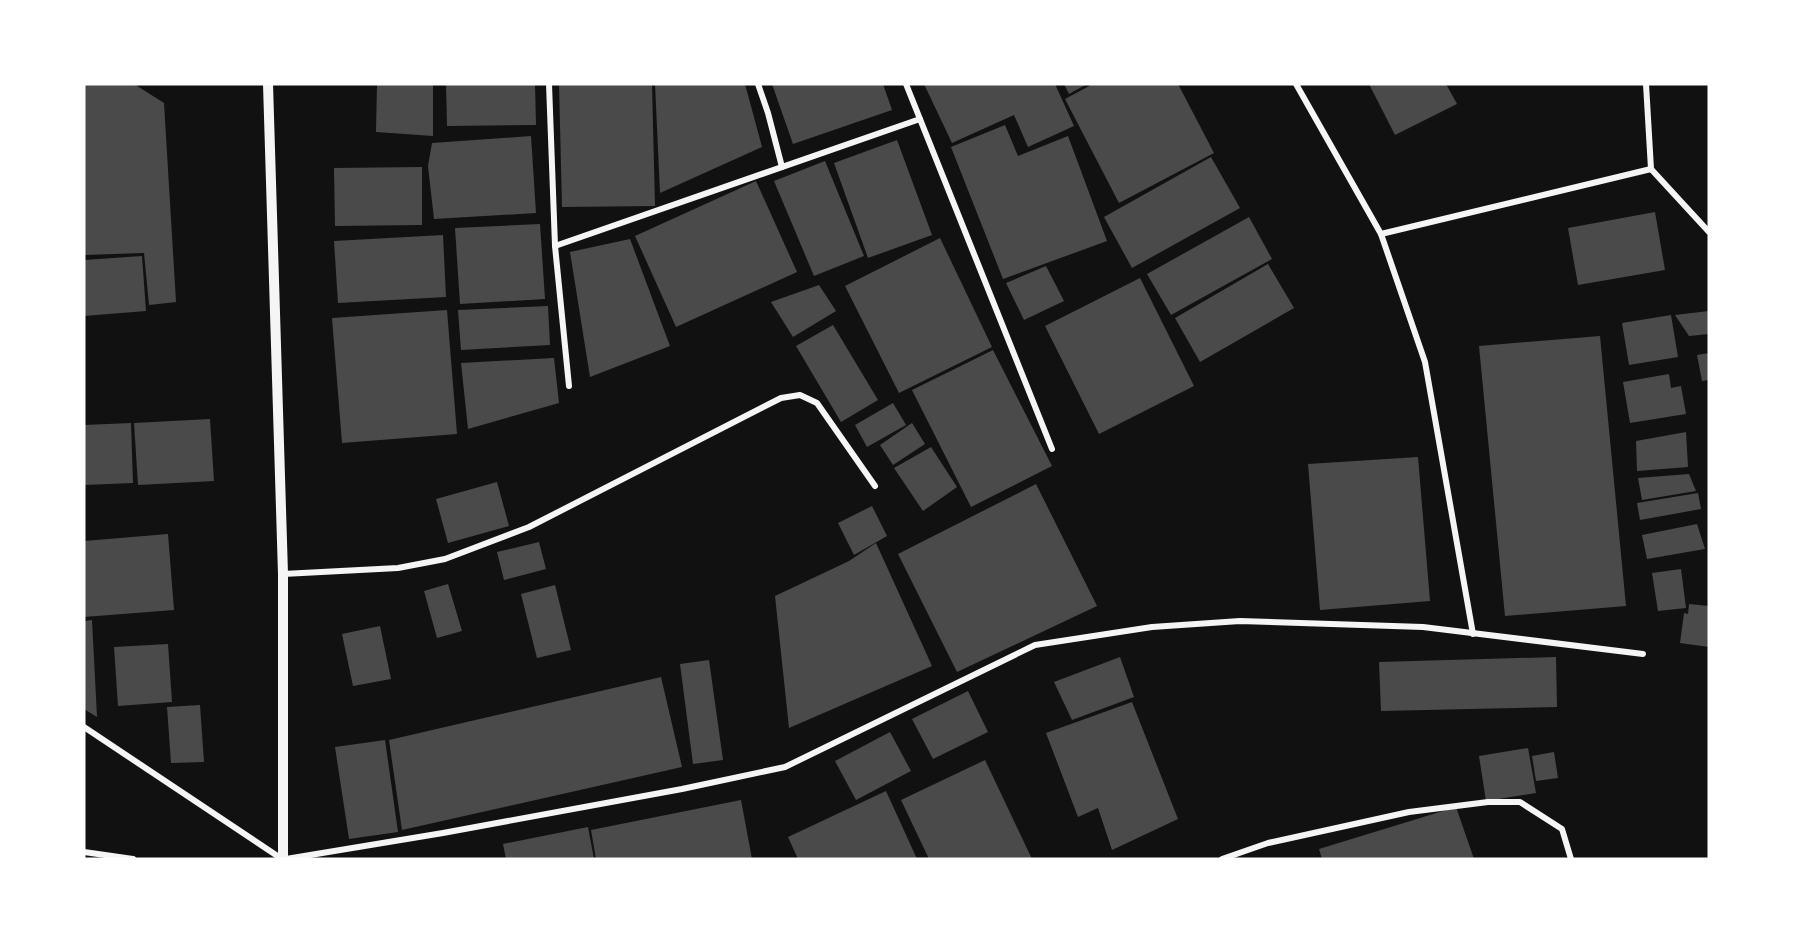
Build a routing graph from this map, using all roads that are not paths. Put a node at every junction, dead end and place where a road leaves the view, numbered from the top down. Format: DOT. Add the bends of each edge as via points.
graph roads {
  1 [pos="549,84"];
  2 [pos="758,84"];
  3 [pos="906,84"];
  4 [pos="1296,84"];
  5 [pos="1646,84"];
  6 [pos="264,86"];
  7 [pos="920,119"];
  8 [pos="782,167"];
  9 [pos="1651,169"];
  10 [pos="1709,232"];
  11 [pos="1381,234"];
  12 [pos="555,246"];
  13 [pos="569,386"];
  14 [pos="1052,449"];
  15 [pos="875,486"];
  16 [pos="283,574"];
  17 [pos="1473,634"];
  18 [pos="1643,654"];
  19 [pos="84,727"];
  20 [pos="84,852"];
  21 [pos="133,859"];
  22 [pos="284,859"];
  23 [pos="1222,859"];
  24 [pos="1571,859"];
  1 -- 12 [label="street"];
  2 -- 8 [label="street"];
  3 -- 7 [label="street"];
  4 -- 11 [label="street"];
  5 -- 9 [label="street"];
  6 -- 16 [label="street"];
  7 -- 8 [label="street"];
  7 -- 14 [label="street"];
  8 -- 12 [label="street"];
  9 -- 10 [label="street"];
  9 -- 11 [label="street"];
  11 -- 17 [label="street" via="1425,362"];
  12 -- 13 [label="street"];
  15 -- 16 [label="street" via="817,404 800,394 781,398 529,527 445,559 398,568"];
  16 -- 22 [label="street"];
  17 -- 18 [label="street"];
  17 -- 22 [label="street" via="1423,627 1240,621 1152,627 1035,645 785,767 682,789"];
  19 -- 22 [label="street"];
  20 -- 21 [label="street"];
  23 -- 24 [label="street" via="1268,843 1409,812 1520,802 1562,829"];
}
